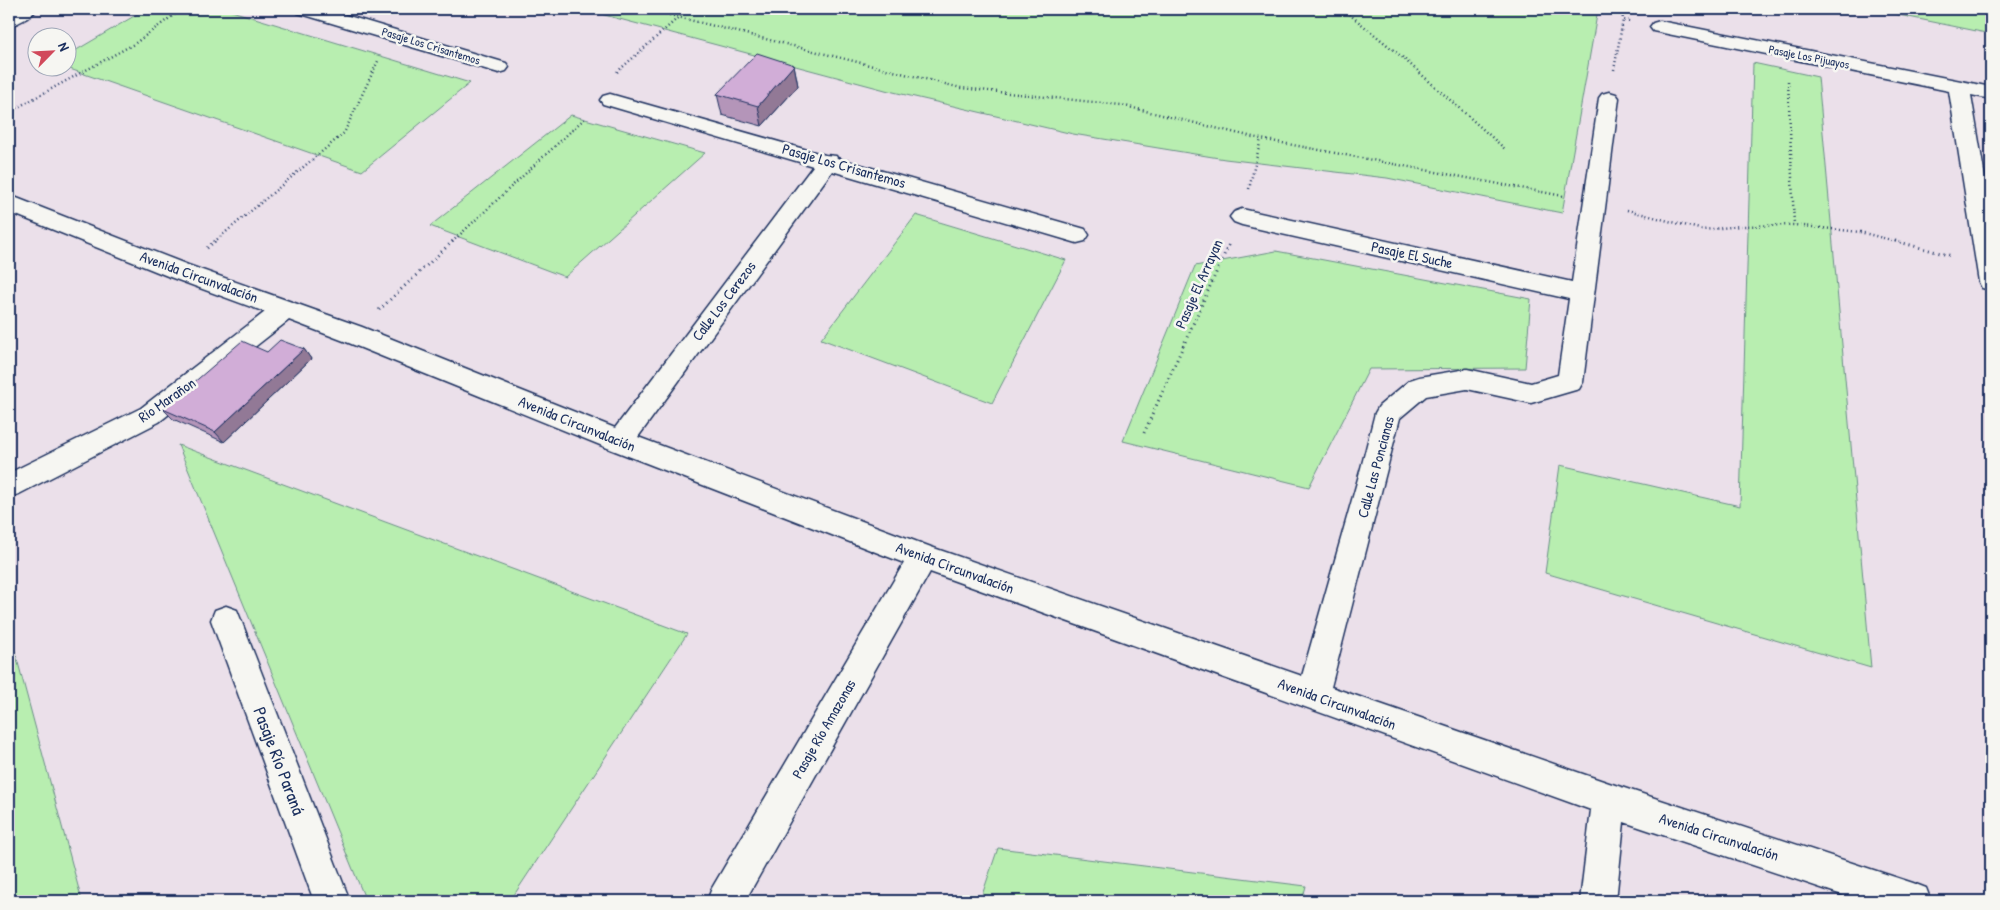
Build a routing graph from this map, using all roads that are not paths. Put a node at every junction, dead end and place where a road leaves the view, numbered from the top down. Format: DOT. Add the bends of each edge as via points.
graph roads {
  1 [pos="27,9"];
  2 [pos="305,9"];
  3 [pos="9,20"];
  4 [pos="1660,27"];
  5 [pos="499,67"];
  6 [pos="1959,86"];
  7 [pos="1991,93"];
  8 [pos="1609,98"];
  9 [pos="610,100"];
  10 [pos="828,161"];
  11 [pos="9,203"];
  12 [pos="1242,217"];
  13 [pos="1077,235"];
  14 [pos="1990,272"];
  15 [pos="1583,293"];
  16 [pos="286,309"];
  17 [pos="620,441"];
  18 [pos="9,486"];
  19 [pos="923,557"];
  20 [pos="226,620"];
  21 [pos="1313,695"];
  22 [pos="1609,800"];
  23 [pos="332,901"];
  24 [pos="725,901"];
  25 [pos="1598,901"];
  26 [pos="1914,901"];
  1 -- 3 [label="street"];
  2 -- 5 [label="street, Pasaje Los Crisantemos"];
  4 -- 6 [label="street, Pasaje Los Pijuayos"];
  6 -- 7 [label="street, Pasaje Los Pijuayos"];
  6 -- 14 [label="street"];
  8 -- 15 [label="street, Calle Las Poncianas" via="1583,199"];
  9 -- 10 [label="street, Pasaje Los Crisantemos"];
  10 -- 13 [label="street, Pasaje Los Crisantemos"];
  10 -- 17 [label="street, Calle Los Cerezos"];
  11 -- 16 [label="street, Avenida Circunvalación"];
  12 -- 15 [label="street, Pasaje El Suche"];
  15 -- 21 [label="street, Calle Las Poncianas" via="1570,382 1531,393 1467,379 1419,387 1388,412"];
  16 -- 17 [label="street, Avenida Circunvalación"];
  16 -- 18 [label="street, Rio Marañon" via="150,415"];
  17 -- 19 [label="street, Avenida Circunvalación"];
  19 -- 21 [label="street, Avenida Circunvalación"];
  19 -- 24 [label="street, Pasaje Río Amazonas"];
  20 -- 23 [label="street, Pasaje Río Paraná"];
  21 -- 22 [label="street, Avenida Circunvalación"];
  22 -- 25 [label="street"];
  22 -- 26 [label="street, Avenida Circunvalación"];
}
